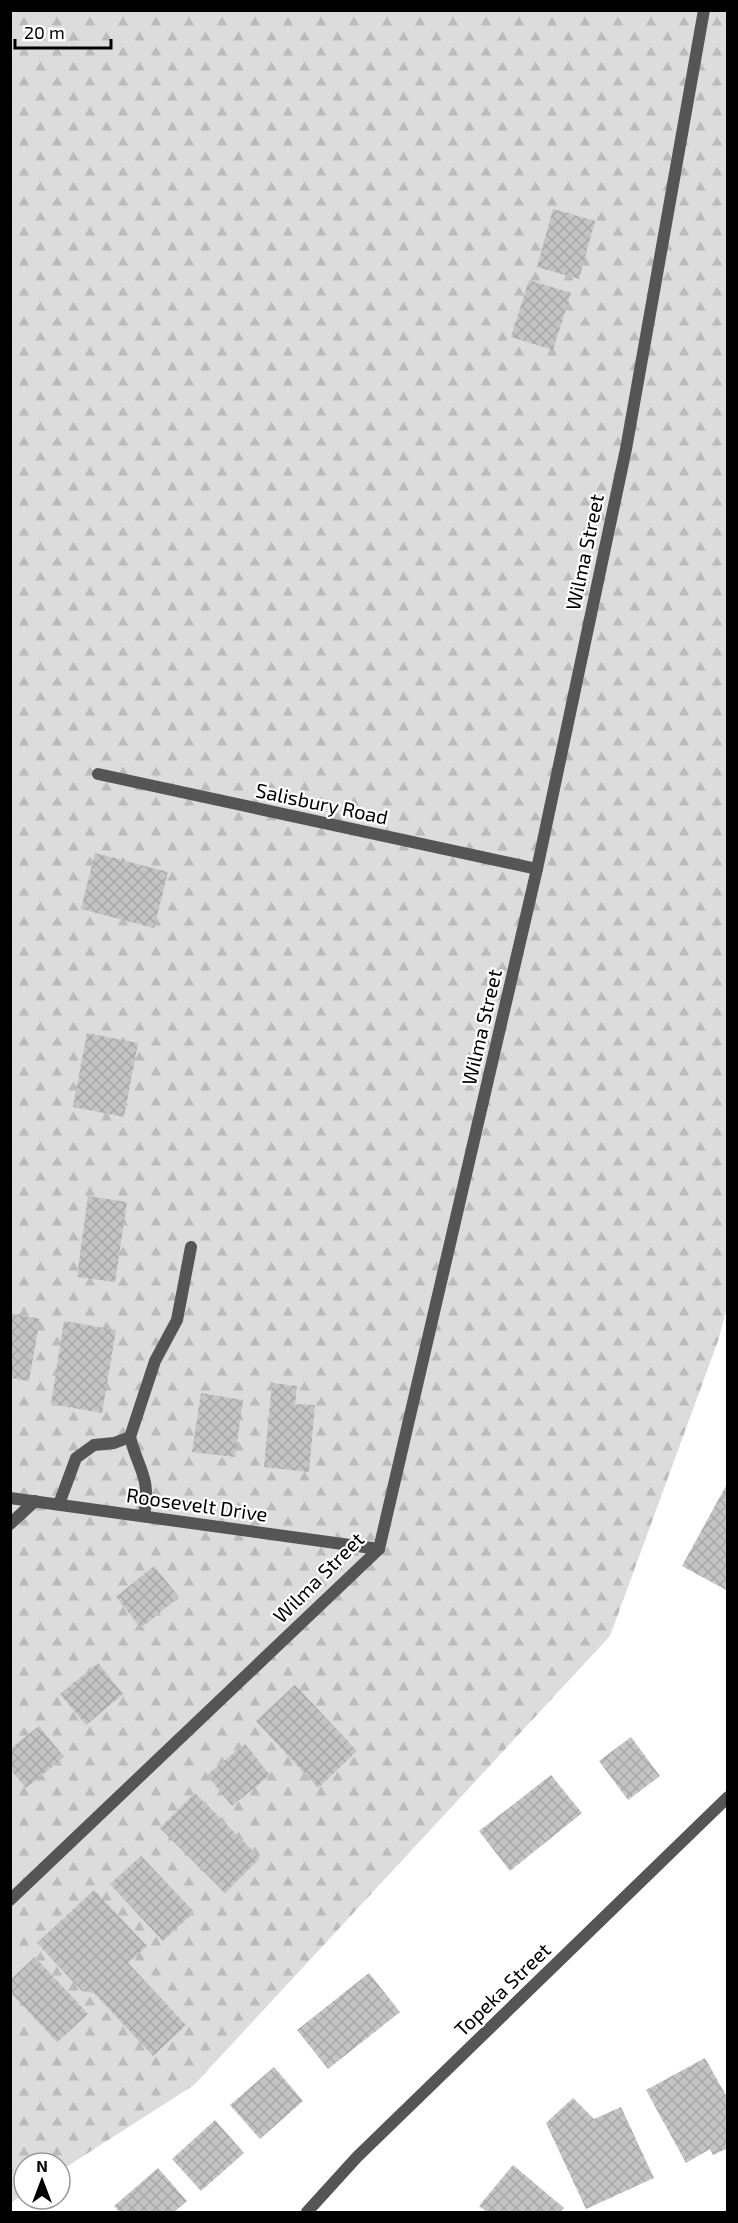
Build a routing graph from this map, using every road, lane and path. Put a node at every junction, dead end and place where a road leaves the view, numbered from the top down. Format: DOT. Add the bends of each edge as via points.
graph roads {
  1 [pos="704,10"];
  2 [pos="98,774"];
  3 [pos="537,869"];
  4 [pos="191,1247"];
  5 [pos="130,1437"];
  6 [pos="10,1498"];
  7 [pos="35,1501"];
  8 [pos="59,1504"];
  9 [pos="144,1516"];
  10 [pos="10,1524"];
  11 [pos="379,1549"];
  12 [pos="728,1797"];
  13 [pos="10,1900"];
  14 [pos="307,2212"];
  1 -- 3 [label="street, Wilma Street" via="626,449"];
  2 -- 3 [label="street, Salisbury Road"];
  3 -- 11 [label="street, Wilma Street"];
  4 -- 5 [label="street" via="177,1320 155,1361"];
  5 -- 8 [label="street" via="94,1445 76,1458"];
  5 -- 9 [label="street" via="145,1474 148,1495"];
  6 -- 7 [label="street, Roosevelt Drive"];
  7 -- 8 [label="street, Roosevelt Drive"];
  7 -- 10 [label="street"];
  8 -- 9 [label="street, Roosevelt Drive"];
  9 -- 11 [label="street, Roosevelt Drive"];
  11 -- 13 [label="street, Wilma Street"];
  12 -- 14 [label="street, Topeka Street" via="357,2157"];
}
